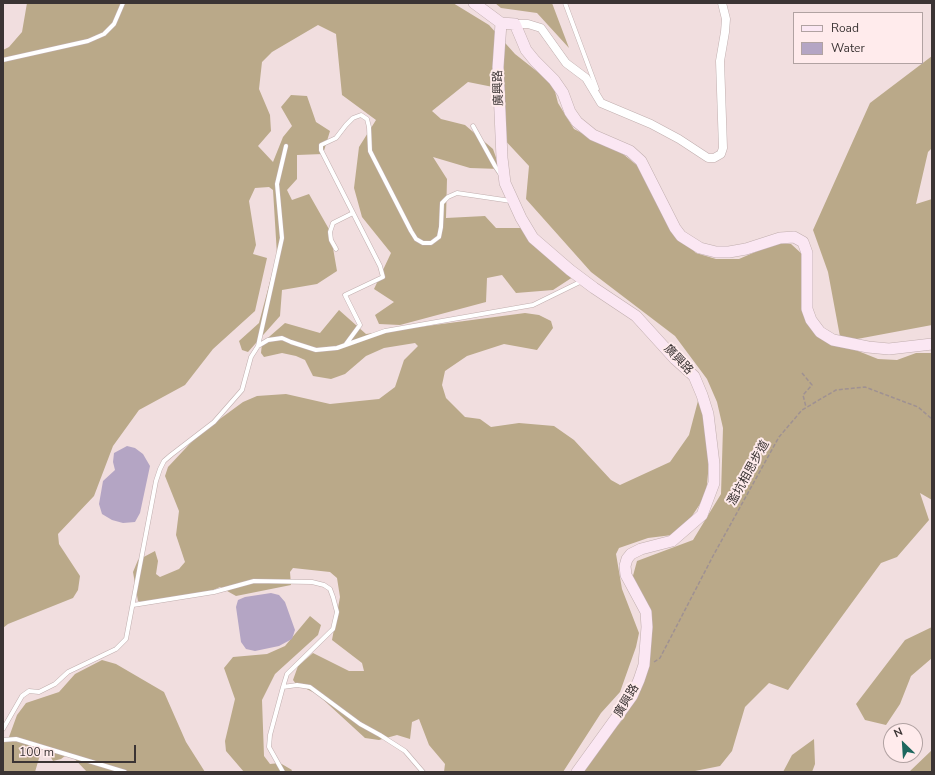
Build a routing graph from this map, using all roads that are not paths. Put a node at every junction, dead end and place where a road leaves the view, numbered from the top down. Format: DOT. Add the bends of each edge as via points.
graph roads {
  1 [pos="123,3"];
  2 [pos="474,3"];
  3 [pos="565,3"];
  4 [pos="722,3"];
  5 [pos="501,22"];
  6 [pos="515,24"];
  7 [pos="3,60"];
  8 [pos="601,103"];
  9 [pos="473,126"];
  10 [pos="286,146"];
  11 [pos="504,180"];
  12 [pos="513,202"];
  13 [pos="353,213"];
  14 [pos="336,249"];
  15 [pos="584,280"];
  16 [pos="346,344"];
  17 [pos="932,344"];
  18 [pos="258,346"];
  19 [pos="133,605"];
  20 [pos="282,687"];
  21 [pos="3,729"];
  22 [pos="3,740"];
  23 [pos="125,772"];
  24 [pos="283,772"];
  25 [pos="423,772"];
  26 [pos="577,772"];
  1 -- 7 [label="lane" via="114,24 104,34 88,41"];
  2 -- 5 [label="street"];
  3 -- 8 [label="lane"];
  4 -- 8 [label="street" via="726,19 720,61 723,148 721,154 708,158 679,138"];
  5 -- 6 [label="street"];
  5 -- 11 [label="street, 廣興路" via="498,67"];
  6 -- 8 [label="street" via="528,24 540,28 566,63 586,78"];
  6 -- 17 [label="street" via="526,50 554,80 577,122 593,135 630,151 641,161 681,236 700,248 716,252 746,249 780,238 794,237 803,242 807,254 807,310 820,332 833,340 868,347 889,349"];
  9 -- 11 [label="lane"];
  10 -- 18 [label="lane" via="277,184 282,238"];
  11 -- 12 [label="street, 廣興路"];
  12 -- 13 [label="lane" via="457,193 442,203 439,236 431,243 423,243 416,239 370,151 369,126 361,115 346,124 336,138 321,145 321,150"];
  12 -- 15 [label="street, 廣興路" via="533,238"];
  13 -- 14 [label="lane" via="333,223 330,232"];
  13 -- 16 [label="lane" via="383,277 345,295 360,325"];
  15 -- 16 [label="lane" via="533,305 385,331"];
  15 -- 26 [label="street, 廣興路" via="636,316 694,376 708,414 714,483 702,515 672,540 641,549 627,559 626,575 646,612 644,665 632,696"];
  16 -- 18 [label="lane" via="337,348 316,350 282,338 268,340"];
  18 -- 19 [label="lane" via="251,357 242,390 214,422 164,461 156,481"];
  19 -- 20 [label="lane" via="214,592 254,581 312,582 324,585 330,589 333,597 337,612 336,622 333,629 287,674"];
  19 -- 21 [label="lane" via="126,639 116,649 68,672 55,684 39,692 29,691 22,696"];
  20 -- 24 [label="lane" via="269,747"];
  20 -- 25 [label="lane" via="310,687 360,724 405,751"];
  22 -- 23 [label="lane" via="16,739"];
}
